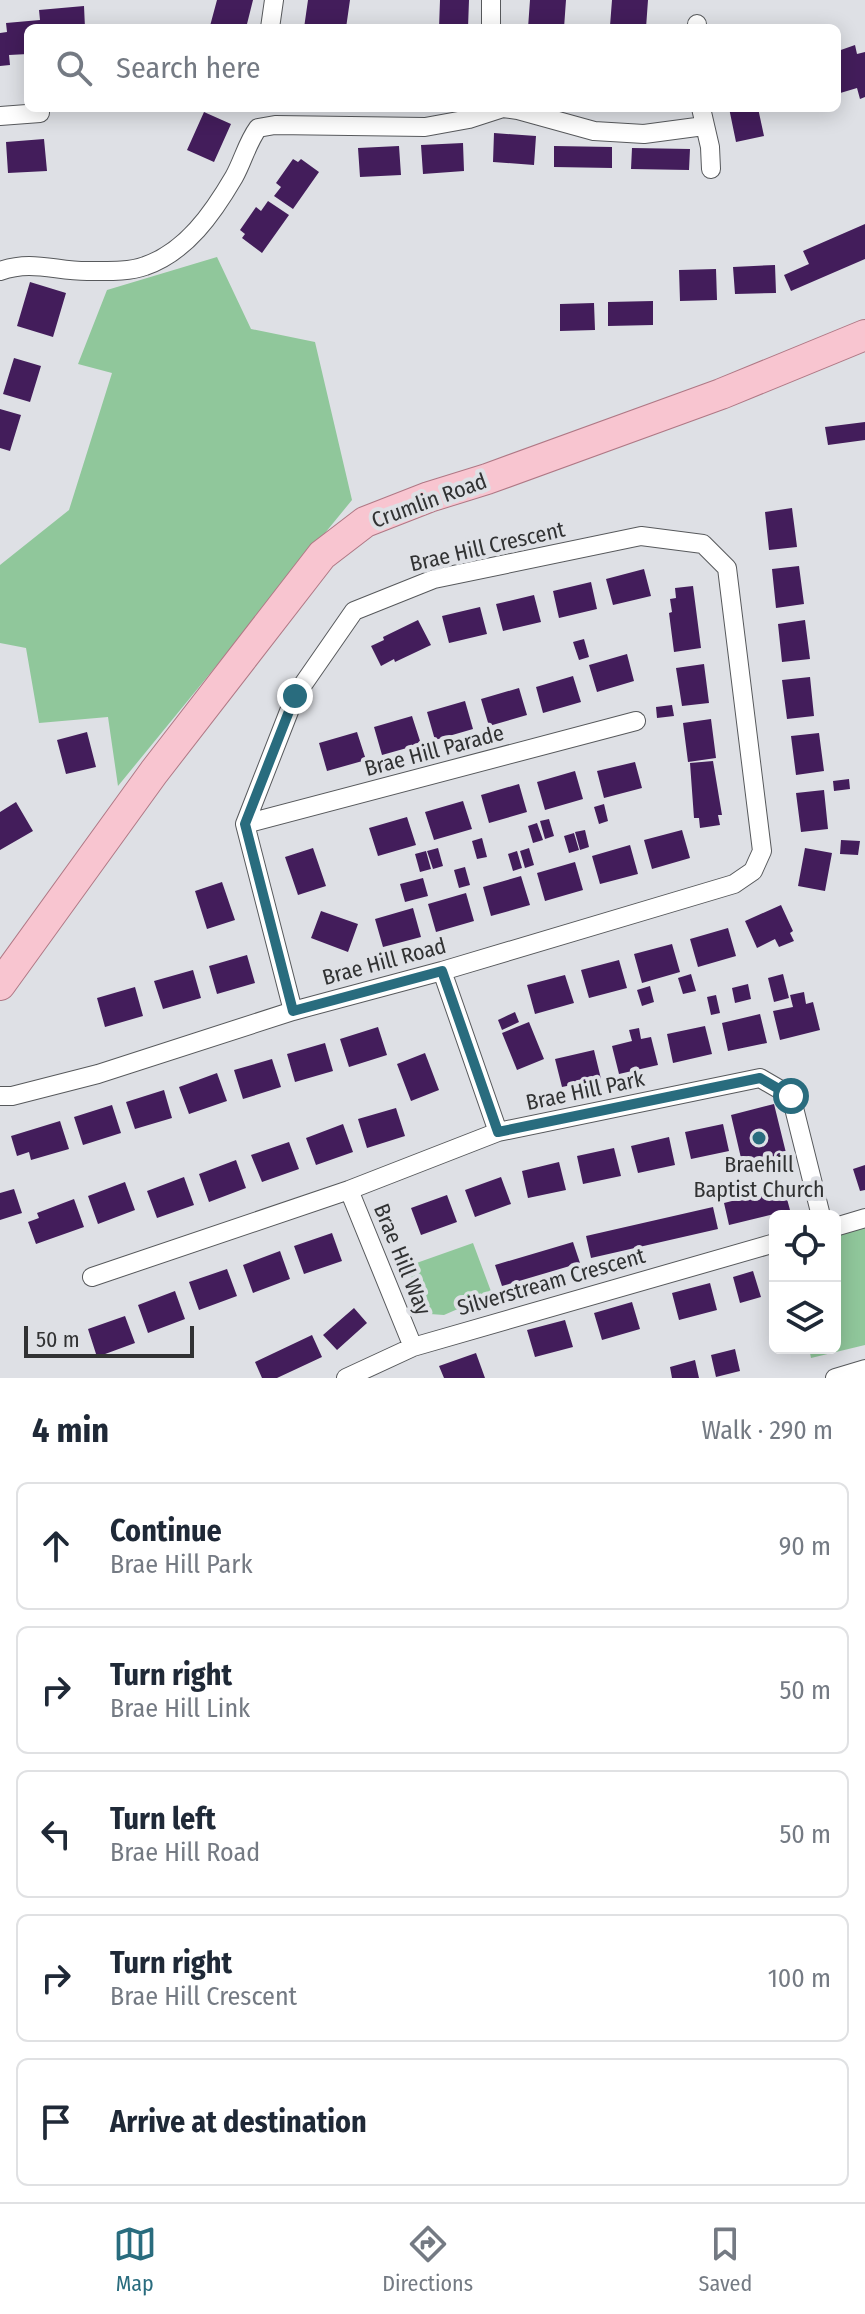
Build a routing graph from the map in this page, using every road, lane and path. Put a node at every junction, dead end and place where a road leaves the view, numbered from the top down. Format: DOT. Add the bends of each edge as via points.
graph roads {
  1 [pos="274,0"];
  2 [pos="491,0"];
  3 [pos="271,24"];
  4 [pos="491,24"];
  5 [pos="259,112"];
  6 [pos="484,112"];
  7 [pos="525,112"];
  8 [pos="40,113"];
  9 [pos="0,116"];
  10 [pos="702,117"];
  11 [pos="258,128"];
  12 [pos="711,169"];
  13 [pos="0,271"];
  14 [pos="865,335"];
  15 [pos="636,721"];
  16 [pos="245,824"];
  17 [pos="734,884"];
  18 [pos="442,971"];
  19 [pos="0,985"];
  20 [pos="293,1011"];
  21 [pos="0,1096"];
  22 [pos="498,1132"];
  23 [pos="349,1190"];
  24 [pos="820,1210"];
  25 [pos="865,1218"];
  26 [pos="841,1225"];
  27 [pos="769,1245"];
  28 [pos="92,1277"];
  29 [pos="413,1347"];
  30 [pos="865,1369"];
  31 [pos="346,1378"];
  32 [pos="835,1378"];
  1 -- 3 [label="street"];
  2 -- 4 [label="street"];
  5 -- 11 [label="street"];
  6 -- 11 [label="street" via="425,127"];
  7 -- 10 [label="street" via="594,131 644,134"];
  8 -- 9 [label="street"];
  10 -- 12 [label="street"];
  11 -- 13 [label="street" via="212,212 173,252 143,267 78,271 31,264"];
  14 -- 19 [label="main road, Crumlin Road" via="721,394 365,522 322,555 154,772"];
  15 -- 16 [label="street, Brae Hill Parade"];
  16 -- 17 [label="street, Brae Hill Crescent" via="295,696 354,611 434,579 641,536 703,544 727,568 762,851 753,871"];
  16 -- 20 [label="street"];
  17 -- 18 [label="street, Brae Hill Road"];
  18 -- 20 [label="street, Brae Hill Road"];
  18 -- 22 [label="street"];
  20 -- 21 [label="street, Brae Hill Road" via="98,1074"];
  22 -- 23 [label="street, Brae Hill Park"];
  22 -- 24 [label="street, Brae Hill Park" via="760,1078 791,1096"];
  23 -- 28 [label="street, Brae Hill Park"];
  23 -- 29 [label="street, Brae Hill Way"];
  25 -- 26 [label="street"];
  27 -- 29 [label="street, Silverstream Crescent"];
  29 -- 31 [label="street, Silverstream Crescent"];
  30 -- 32 [label="street"];
}
